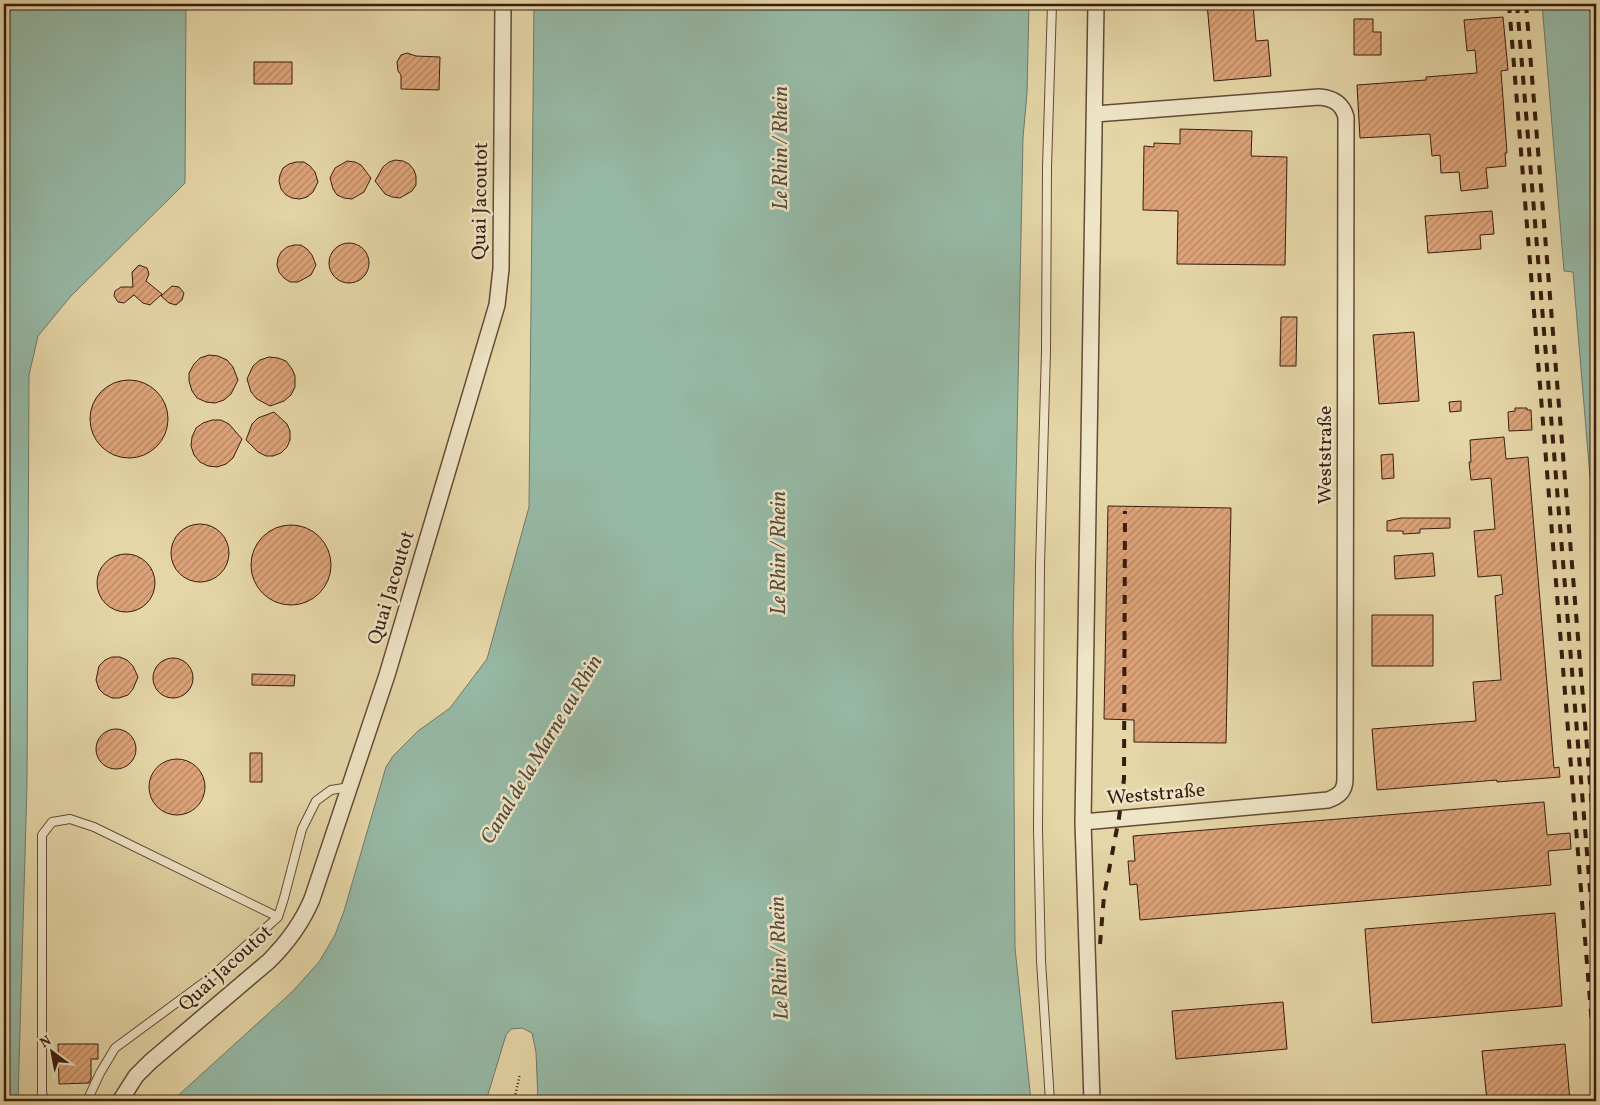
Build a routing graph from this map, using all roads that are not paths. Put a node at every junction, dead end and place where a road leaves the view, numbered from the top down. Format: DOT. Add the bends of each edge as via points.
graph roads {
  1 [pos="503,4"];
  2 [pos="1052,4"];
  3 [pos="1096,4"];
  4 [pos="1095,114"];
  5 [pos="350,788"];
  6 [pos="1083,822"];
  7 [pos="278,917"];
  8 [pos="46,1101"];
  9 [pos="87,1101"];
  10 [pos="120,1101"];
  11 [pos="1050,1101"];
  12 [pos="1092,1101"];
  1 -- 5 [label="street, Quai Jacoutot" via="497,305"];
  2 -- 11 [label="lane" via="1038,829 1041,961"];
  3 -- 4 [label="street, Weststraße"];
  4 -- 6 [label="street, Weststraße"];
  4 -- 6 [label="street, Weststraße" via="1188,103 1319,97 1336,102 1346,117 1345,787 1336,797 1319,802"];
  5 -- 7 [label="lane" via="331,790 316,801 302,830"];
  5 -- 10 [label="street, Quai Jacoutot" via="312,899 290,938 269,961 150,1062 132,1081"];
  6 -- 12 [label="street, Weststraße"];
  7 -- 8 [label="lane" via="94,827 70,819 52,822 42,835 42,1094"];
  7 -- 9 [label="lane" via="210,978 116,1048"];
}
